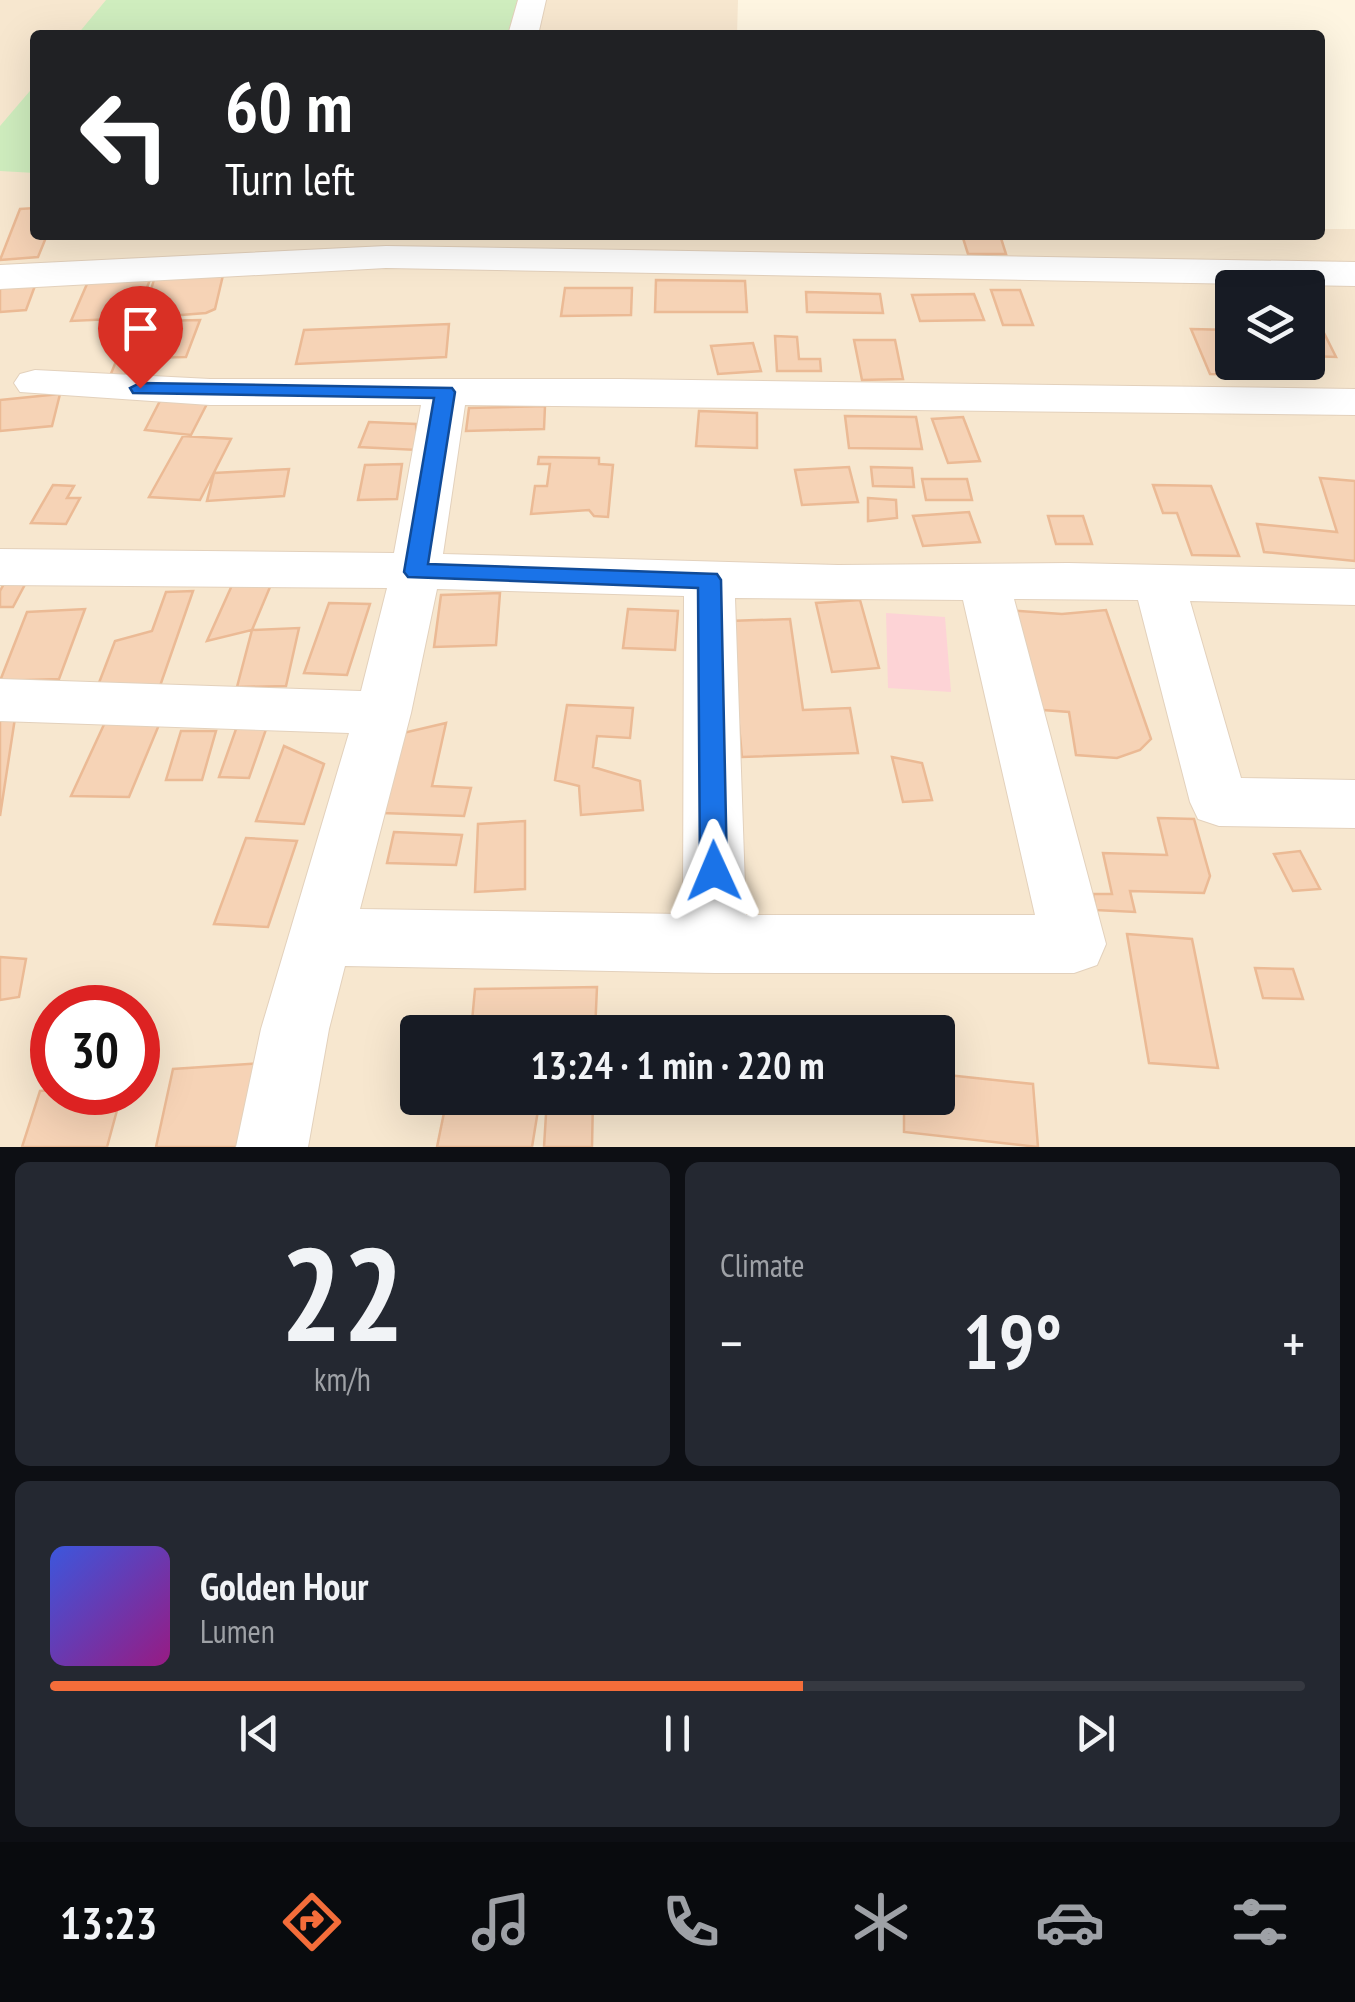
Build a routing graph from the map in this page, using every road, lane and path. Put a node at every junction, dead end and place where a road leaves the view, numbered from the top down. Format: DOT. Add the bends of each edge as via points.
graph roads {
  1 [pos="532,0"];
  2 [pos="523,30"];
  3 [pos="1355,274"];
  4 [pos="0,278"];
  5 [pos="35,383"];
  6 [pos="445,392"];
  7 [pos="1355,402"];
  8 [pos="0,567"];
  9 [pos="416,572"];
  10 [pos="709,580"];
  11 [pos="984,582"];
  12 [pos="1158,583"];
  13 [pos="1355,587"];
  14 [pos="0,700"];
  15 [pos="383,713"];
  16 [pos="1355,804"];
  17 [pos="320,937"];
  18 [pos="714,944"];
  19 [pos="272,1147"];
  1 -- 2 [label="street"];
  3 -- 4 [label="street" via="386,257"];
  5 -- 6 [label="street" via="210,392"];
  6 -- 7 [label="street"];
  6 -- 9 [label="street"];
  8 -- 9 [label="street"];
  9 -- 10 [label="street"];
  9 -- 15 [label="street"];
  10 -- 11 [label="street"];
  10 -- 18 [label="street"];
  11 -- 12 [label="street"];
  11 -- 18 [label="street" via="1074,944"];
  12 -- 13 [label="street"];
  12 -- 16 [label="street" via="1219,802"];
  14 -- 15 [label="street"];
  15 -- 17 [label="street"];
  17 -- 18 [label="street"];
  17 -- 19 [label="street"];
}
